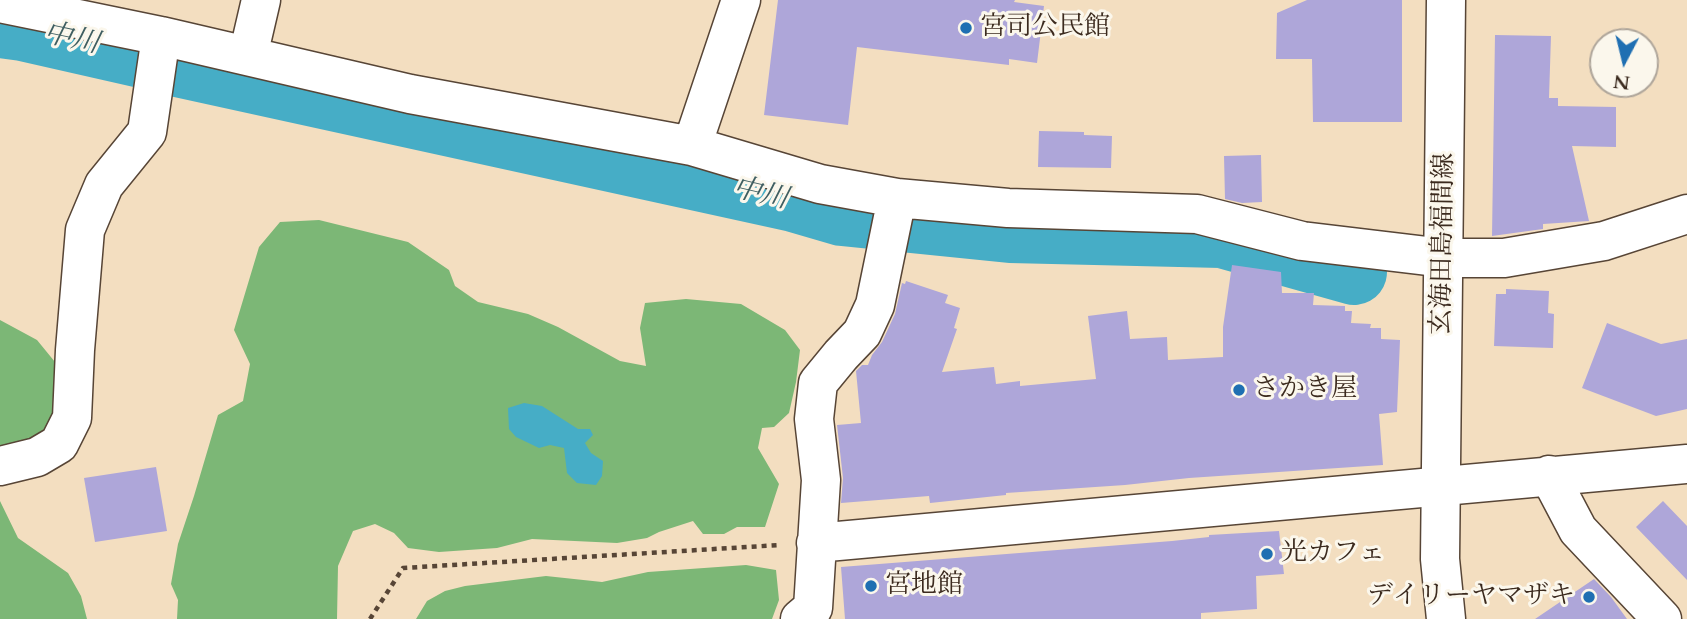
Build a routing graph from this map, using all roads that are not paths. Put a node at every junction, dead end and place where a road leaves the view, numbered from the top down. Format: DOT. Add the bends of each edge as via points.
graph roads {
  1 [pos="261,0"];
  2 [pos="741,0"];
  3 [pos="1446,0"];
  4 [pos="0,3"];
  5 [pos="161,36"];
  6 [pos="248,56"];
  7 [pos="692,146"];
  8 [pos="897,198"];
  9 [pos="1687,214"];
  10 [pos="1444,258"];
  11 [pos="1687,464"];
  12 [pos="0,466"];
  13 [pos="1549,475"];
  14 [pos="1441,487"];
  15 [pos="816,543"];
  16 [pos="809,615"];
  17 [pos="1441,617"];
  18 [pos="1662,619"];
  1 -- 6 [label="street"];
  2 -- 7 [label="street"];
  3 -- 10 [label="street, 玄海田島福間線"];
  4 -- 5 [label="street"];
  5 -- 6 [label="street"];
  5 -- 12 [label="street" via="147,132 104,185 85,230 72,418 59,444 37,457"];
  6 -- 7 [label="street" via="410,94"];
  7 -- 8 [label="street" via="820,184"];
  8 -- 10 [label="street" via="1008,208 1197,214 1302,241"];
  8 -- 15 [label="street" via="875,305 862,332 818,383 814,419 821,480"];
  9 -- 10 [label="street" via="1604,241 1503,258"];
  10 -- 14 [label="street, 玄海田島福間線"];
  11 -- 13 [label="street"];
  13 -- 14 [label="street"];
  13 -- 18 [label="street" via="1578,530"];
  14 -- 15 [label="street"];
  14 -- 17 [label="street, 玄海田島福間線"];
  15 -- 16 [label="street"];
}
